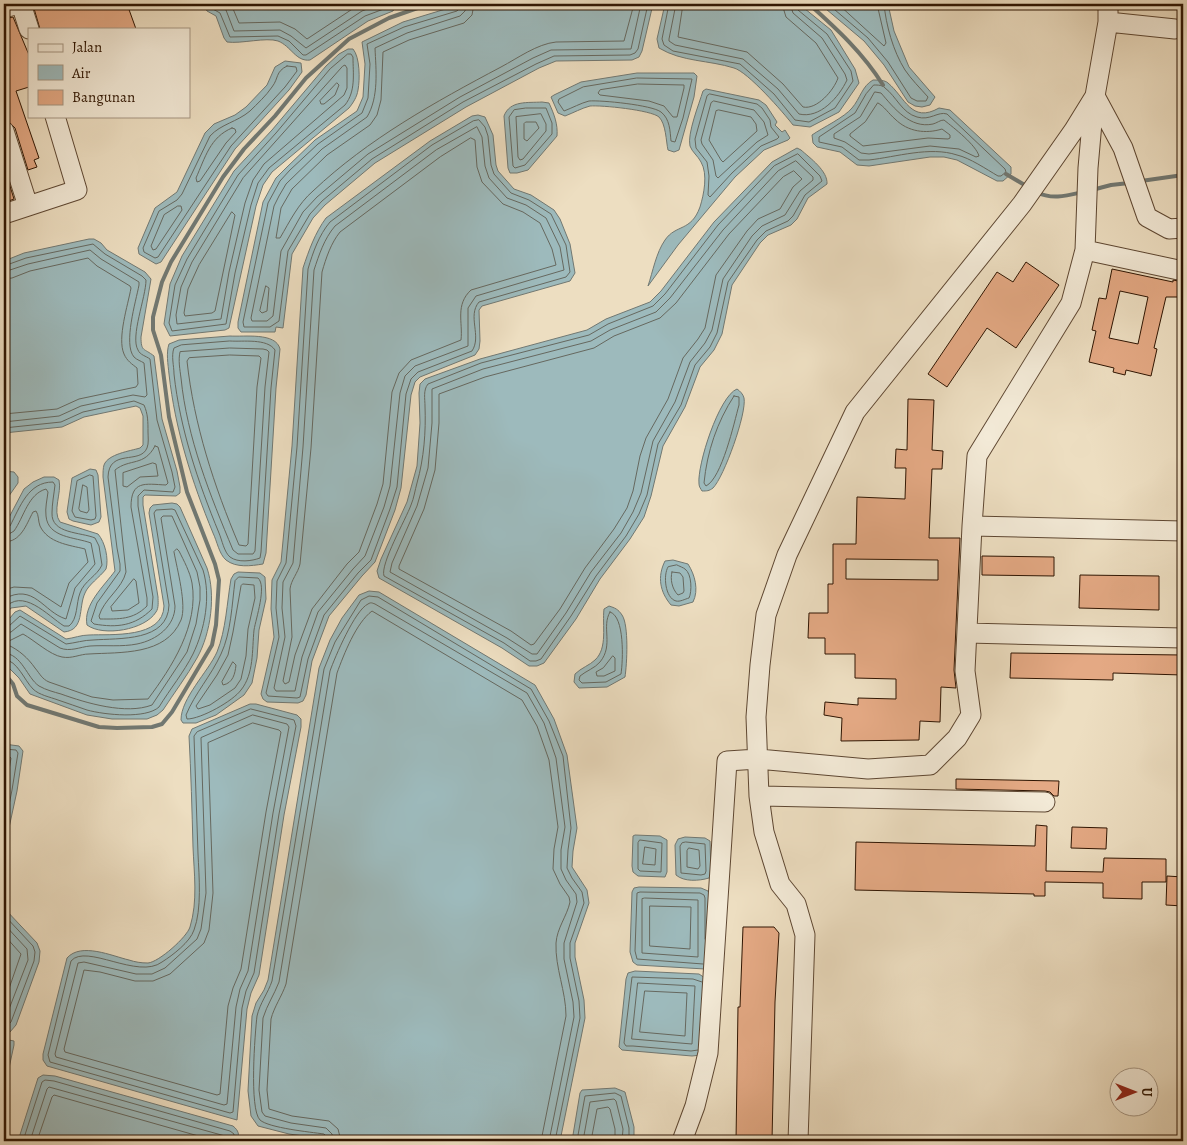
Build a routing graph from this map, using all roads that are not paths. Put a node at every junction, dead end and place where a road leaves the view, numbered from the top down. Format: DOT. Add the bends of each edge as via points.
graph roads {
  1 [pos="20,4"];
  2 [pos="4,8"];
  3 [pos="1108,13"];
  4 [pos="29,28"];
  5 [pos="1175,29"];
  6 [pos="1095,96"];
  7 [pos="56,118"];
  8 [pos="4,132"];
  9 [pos="28,206"];
  10 [pos="4,214"];
  11 [pos="1183,228"];
  12 [pos="1086,243"];
  13 [pos="1183,271"];
  14 [pos="972,526"];
  15 [pos="1183,532"];
  16 [pos="967,633"];
  17 [pos="1183,638"];
  18 [pos="758,758"];
  19 [pos="759,796"];
  20 [pos="1045,802"];
  21 [pos="682,1141"];
  22 [pos="798,1141"];
  1 -- 2 [label="street"];
  1 -- 4 [label="street"];
  3 -- 5 [label="street"];
  3 -- 6 [label="street"];
  6 -- 11 [label="street" via="1123,148 1147,217 1169,229"];
  6 -- 12 [label="street" via="1088,168"];
  6 -- 18 [label="street" via="1022,204 855,412 787,554 766,615 756,716"];
  7 -- 9 [label="street" via="77,190"];
  8 -- 9 [label="street"];
  9 -- 10 [label="street"];
  12 -- 13 [label="street"];
  12 -- 14 [label="street" via="1071,303 977,456"];
  14 -- 15 [label="street"];
  14 -- 16 [label="street"];
  16 -- 17 [label="street"];
  16 -- 18 [label="street" via="965,671 971,715 957,738 930,764 868,769"];
  18 -- 19 [label="street"];
  18 -- 21 [label="street" via="727,761 708,1053 695,1106"];
  19 -- 20 [label="street"];
  19 -- 22 [label="street" via="764,832 780,884 796,904 805,935"];
}
